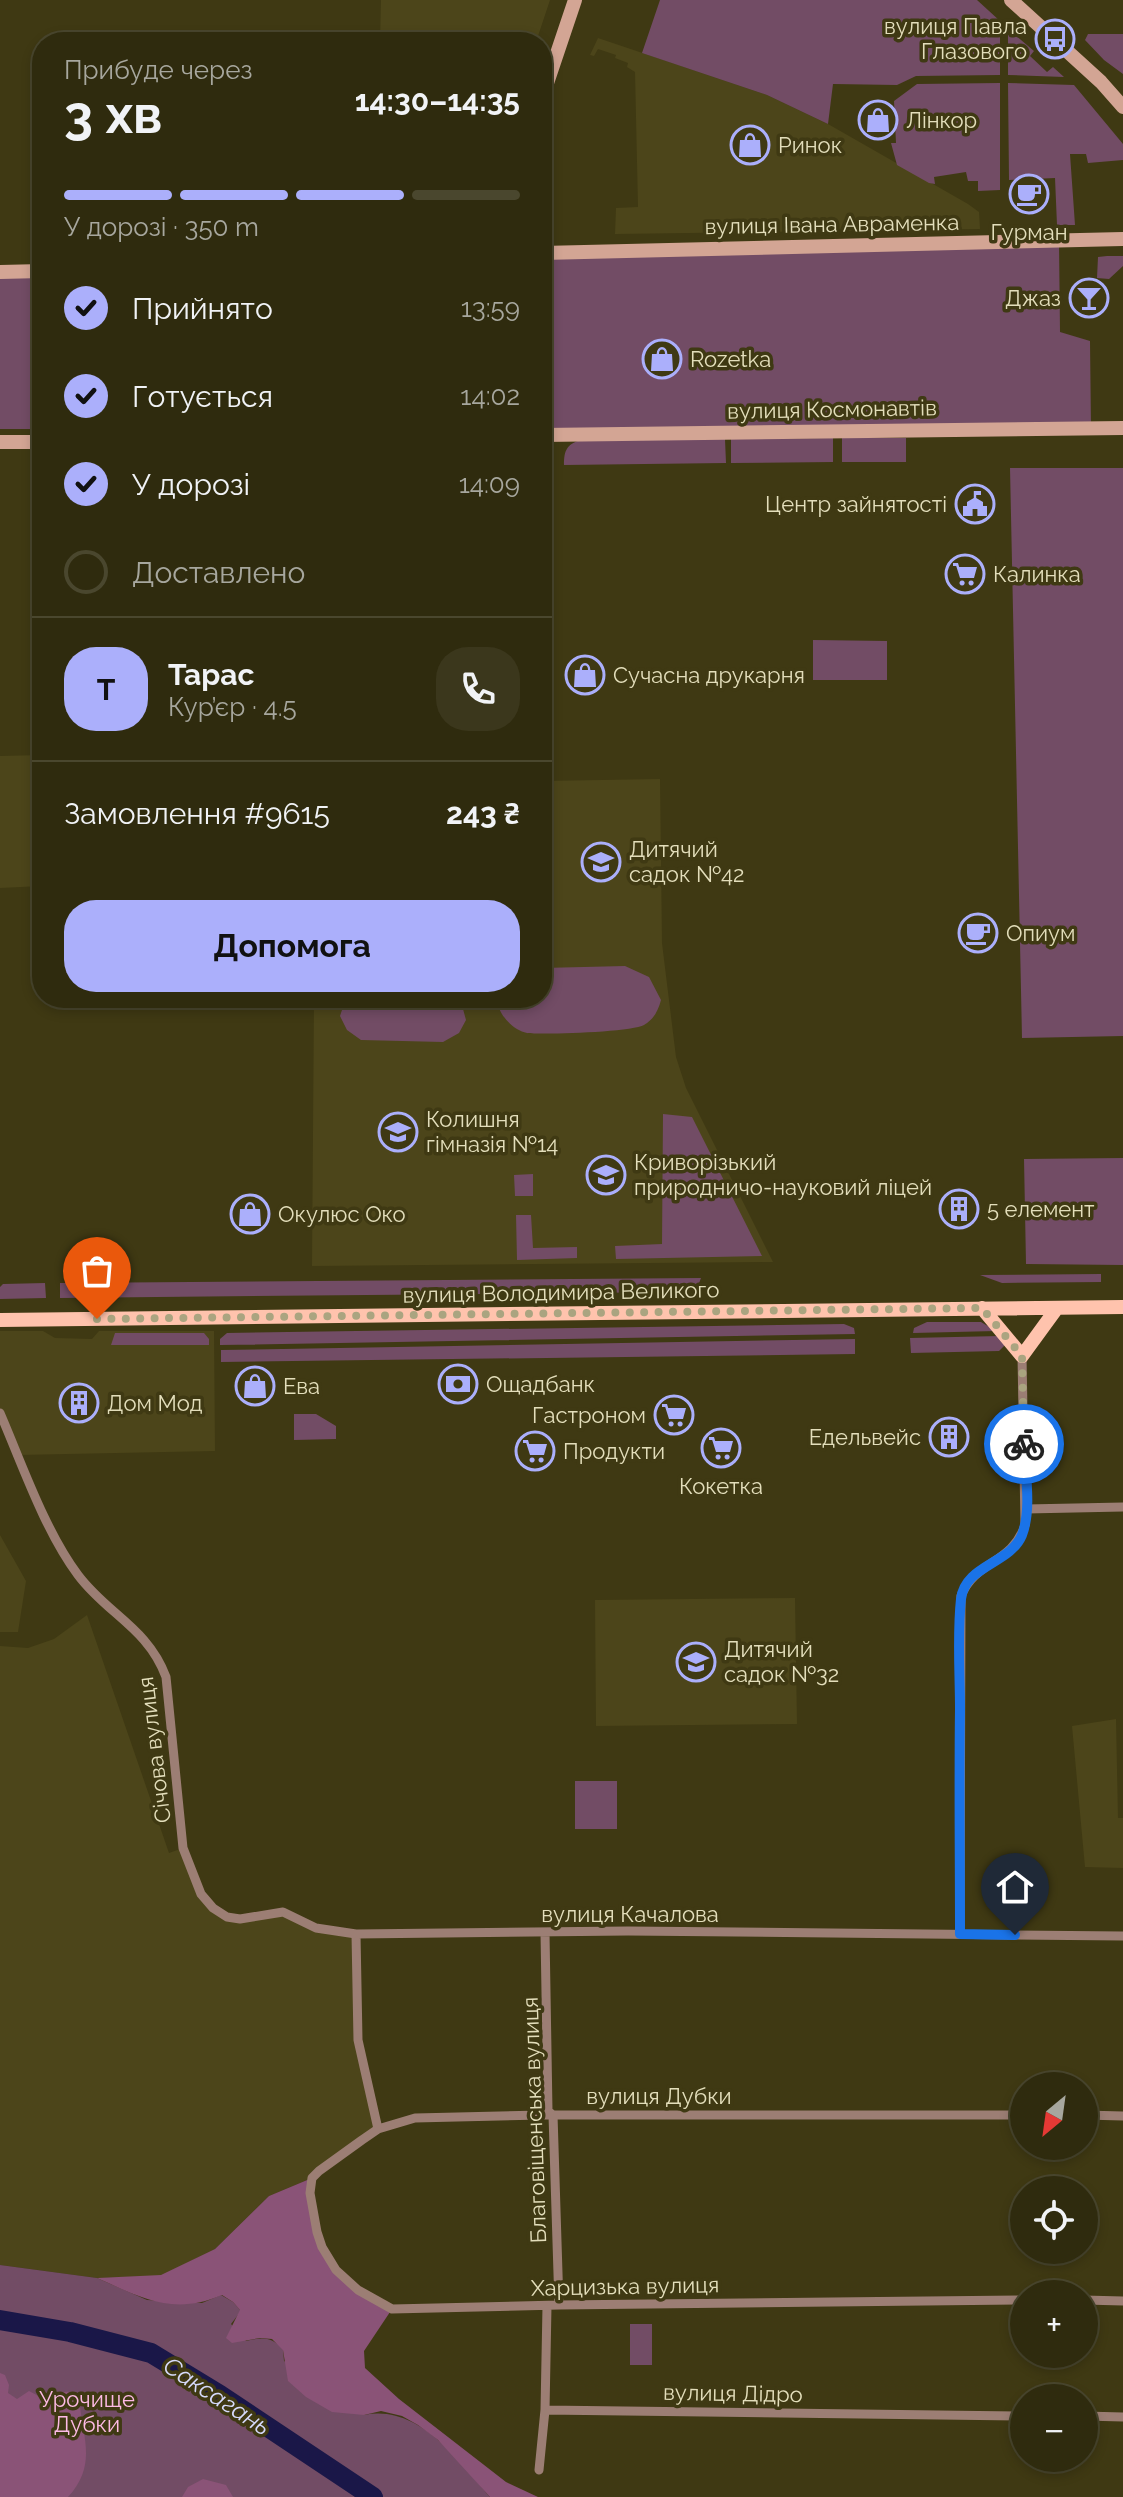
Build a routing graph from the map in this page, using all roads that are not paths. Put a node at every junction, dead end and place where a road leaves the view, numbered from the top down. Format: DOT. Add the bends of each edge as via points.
graph roads {
  1 [pos="575,0"];
  2 [pos="1011,0"];
  3 [pos="552,68"];
  4 [pos="1123,107"];
  5 [pos="1123,239"];
  6 [pos="552,253"];
  7 [pos="32,271"];
  8 [pos="0,272"];
  9 [pos="1123,428"];
  10 [pos="552,435"];
  11 [pos="0,442"];
  12 [pos="32,442"];
  13 [pos="1123,1307"];
  14 [pos="982,1308"];
  15 [pos="1057,1308"];
  16 [pos="0,1320"];
  17 [pos="1022,1356"];
  18 [pos="0,1413"];
  19 [pos="1123,1507"];
  20 [pos="1026,1509"];
  21 [pos="183,1848"];
  22 [pos="545,1933"];
  23 [pos="356,1934"];
  24 [pos="960,1934"];
  25 [pos="1123,1936"];
  26 [pos="553,2115"];
  27 [pos="1010,2115"];
  28 [pos="1098,2115"];
  29 [pos="1123,2116"];
  30 [pos="378,2129"];
  31 [pos="312,2178"];
  32 [pos="1010,2300"];
  33 [pos="1098,2300"];
  34 [pos="1123,2301"];
  35 [pos="559,2305"];
  36 [pos="547,2306"];
  37 [pos="545,2410"];
  38 [pos="1010,2416"];
  39 [pos="1098,2416"];
  40 [pos="1123,2417"];
  41 [pos="539,2470"];
  1 -- 3 [label="street"];
  2 -- 4 [label="street"];
  5 -- 6 [label="street, вулиця Івана Авраменка"];
  7 -- 8 [label="street"];
  9 -- 10 [label="street, вулиця Космонавтів"];
  11 -- 12 [label="street"];
  13 -- 15 [label="main road, вулиця Володимира Великого"];
  14 -- 15 [label="main road, вулиця Володимира Великого"];
  14 -- 16 [label="main road, вулиця Володимира Великого"];
  14 -- 17 [label="main road"];
  15 -- 17 [label="main road"];
  17 -- 20 [label="street"];
  18 -- 21 [label="street, Січова вулиця" via="64,1556 83,1583 151,1645 160,1660"];
  19 -- 20 [label="street"];
  20 -- 24 [label="street" via="1021,1538 1013,1549 975,1574 961,1596"];
  21 -- 23 [label="street, вулиця Качалова" via="201,1894 227,1917 283,1912 316,1928"];
  22 -- 23 [label="street, вулиця Качалова"];
  22 -- 24 [label="street, вулиця Качалова"];
  22 -- 26 [label="street, Благовіщенська вулиця" via="548,2111"];
  23 -- 30 [label="street" via="358,2040"];
  24 -- 25 [label="street, вулиця Качалова"];
  26 -- 27 [label="street, вулиця Дубки"];
  26 -- 30 [label="street, вулиця Дубки" via="415,2118"];
  26 -- 35 [label="street, Благовіщенська вулиця"];
  28 -- 29 [label="street"];
  30 -- 31 [label="street, вулиця Дубки"];
  31 -- 36 [label="street, Харцизька вулиця" via="312,2215 322,2247 347,2282 374,2300 392,2309"];
  32 -- 35 [label="street, Харцизька вулиця"];
  33 -- 34 [label="street"];
  35 -- 36 [label="street, Харцизька вулиця"];
  36 -- 37 [label="street"];
  37 -- 38 [label="street, вулиця Дідро"];
  37 -- 41 [label="street"];
  39 -- 40 [label="street"];
}
